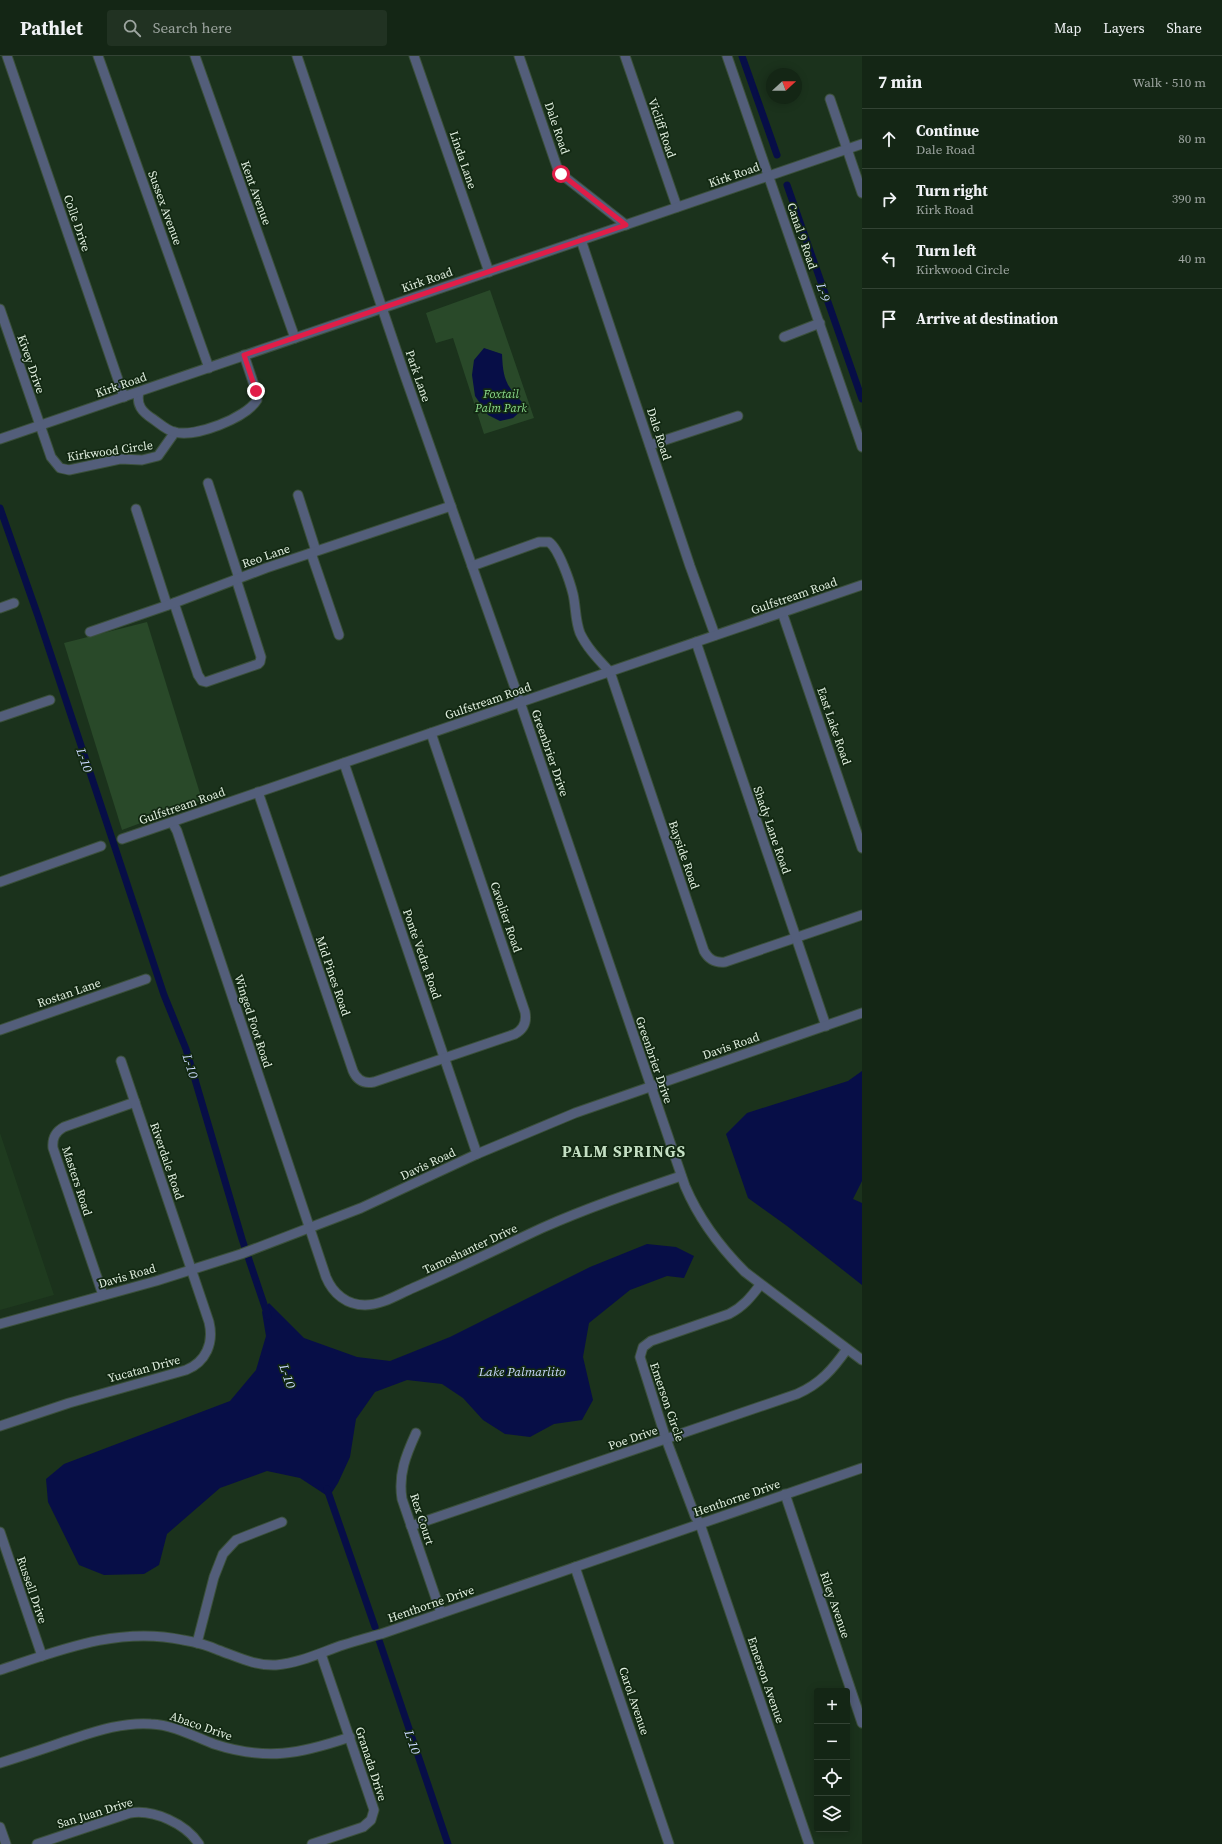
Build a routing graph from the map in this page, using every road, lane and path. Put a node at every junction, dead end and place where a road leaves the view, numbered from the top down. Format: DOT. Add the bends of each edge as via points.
graph roads {
  1 [pos="7,56"];
  2 [pos="98,56"];
  3 [pos="195,56"];
  4 [pos="297,56"];
  5 [pos="414,56"];
  6 [pos="519,56"];
  7 [pos="625,56"];
  8 [pos="727,56"];
  9 [pos="830,99"];
  10 [pos="862,144"];
  11 [pos="847,149"];
  12 [pos="768,176"];
  13 [pos="862,193"];
  14 [pos="678,207"];
  15 [pos="626,225"];
  16 [pos="581,240"];
  17 [pos="489,272"];
  18 [pos="383,308"];
  19 [pos="0,309"];
  20 [pos="820,323"];
  21 [pos="784,337"];
  22 [pos="295,338"];
  23 [pos="244,355"];
  24 [pos="209,368"];
  25 [pos="139,392"];
  26 [pos="124,397"];
  27 [pos="738,416"];
  28 [pos="40,426"];
  29 [pos="175,432"];
  30 [pos="0,439"];
  31 [pos="650,445"];
  32 [pos="862,447"];
  33 [pos="208,483"];
  34 [pos="298,495"];
  35 [pos="451,506"];
  36 [pos="136,509"];
  37 [pos="313,552"];
  38 [pos="472,566"];
  39 [pos="238,578"];
  40 [pos="862,585"];
  41 [pos="14,603"];
  42 [pos="170,604"];
  43 [pos="0,608"];
  44 [pos="782,612"];
  45 [pos="90,632"];
  46 [pos="715,635"];
  47 [pos="339,636"];
  48 [pos="696,642"];
  49 [pos="610,672"];
  50 [pos="50,700"];
  51 [pos="520,702"];
  52 [pos="0,717"];
  53 [pos="431,733"];
  54 [pos="344,763"];
  55 [pos="258,792"];
  56 [pos="172,822"];
  57 [pos="122,839"];
  58 [pos="101,846"];
  59 [pos="862,848"];
  60 [pos="0,882"];
  61 [pos="862,915"];
  62 [pos="796,938"];
  63 [pos="146,979"];
  64 [pos="862,1013"];
  65 [pos="826,1026"];
  66 [pos="0,1030"];
  67 [pos="444,1058"];
  68 [pos="120,1061"];
  69 [pos="650,1086"];
  70 [pos="135,1102"];
  71 [pos="477,1154"];
  72 [pos="681,1176"];
  73 [pos="310,1229"];
  74 [pos="191,1270"];
  75 [pos="760,1285"];
  76 [pos="103,1295"];
  77 [pos="0,1324"];
  78 [pos="847,1349"];
  79 [pos="862,1360"];
  80 [pos="0,1426"];
  81 [pos="416,1432"];
  82 [pos="666,1439"];
  83 [pos="862,1468"];
  84 [pos="785,1494"];
  85 [pos="282,1522"];
  86 [pos="700,1524"];
  87 [pos="411,1526"];
  88 [pos="0,1532"];
  89 [pos="575,1567"];
  90 [pos="441,1613"];
  91 [pos="197,1643"];
  92 [pos="321,1654"];
  93 [pos="42,1656"];
  94 [pos="0,1670"];
  95 [pos="862,1723"];
  96 [pos="350,1737"];
  97 [pos="0,1763"];
  98 [pos="0,1827"];
  99 [pos="6,1844"];
  100 [pos="37,1844"];
  101 [pos="200,1844"];
  102 [pos="312,1844"];
  103 [pos="669,1844"];
  104 [pos="809,1844"];
  1 -- 26 [label="street, Colle Drive"];
  2 -- 24 [label="street, Sussex Avenue"];
  3 -- 22 [label="street, Kent Avenue"];
  4 -- 18 [label="street, Park Lane"];
  5 -- 17 [label="street, Linda Lane"];
  6 -- 15 [label="street, Dale Road" via="561,174"];
  7 -- 14 [label="street, Vicliff Road"];
  8 -- 12 [label="street, Canal 9 Road"];
  9 -- 11 [label="street"];
  10 -- 11 [label="street, Kirk Road"];
  11 -- 12 [label="street, Kirk Road"];
  11 -- 13 [label="street"];
  12 -- 14 [label="street, Kirk Road"];
  12 -- 20 [label="street, Canal 9 Road"];
  14 -- 15 [label="street, Kirk Road"];
  15 -- 16 [label="street, Kirk Road"];
  16 -- 17 [label="street, Kirk Road"];
  16 -- 31 [label="street, Dale Road"];
  17 -- 18 [label="street, Kirk Road"];
  18 -- 22 [label="street, Kirk Road"];
  18 -- 35 [label="street, Park Lane"];
  19 -- 28 [label="street, Kivey Drive"];
  20 -- 21 [label="street"];
  20 -- 32 [label="street, Canal 9 Road"];
  22 -- 23 [label="street, Kirk Road"];
  23 -- 24 [label="street, Kirk Road"];
  23 -- 29 [label="street" via="256,391 257,400 254,404 239,416 206,428 192,432"];
  24 -- 25 [label="street, Kirk Road"];
  25 -- 26 [label="street, Kirk Road"];
  25 -- 29 [label="street, Kirkwood Circle" via="138,402 142,411"];
  26 -- 28 [label="street, Kirk Road"];
  27 -- 31 [label="street"];
  28 -- 29 [label="street, Kirkwood Circle" via="53,461 60,468 69,470 120,459 142,460 158,456"];
  28 -- 30 [label="street, Kirk Road"];
  31 -- 46 [label="street, Dale Road"];
  33 -- 39 [label="street"];
  34 -- 37 [label="street"];
  35 -- 37 [label="street, Reo Lane"];
  35 -- 38 [label="street, Park Lane"];
  36 -- 42 [label="street"];
  37 -- 39 [label="street, Reo Lane"];
  37 -- 47 [label="street"];
  38 -- 49 [label="street" via="539,542 544,541 553,545 572,590 574,614 580,633 591,651"];
  38 -- 51 [label="street, Park Lane"];
  39 -- 42 [label="street, Reo Lane"];
  39 -- 42 [label="street" via="261,657 258,664 206,682 202,681"];
  40 -- 44 [label="street, Gulfstream Road"];
  41 -- 43 [label="street"];
  42 -- 45 [label="street, Reo Lane"];
  44 -- 46 [label="street, Gulfstream Road"];
  44 -- 59 [label="street, East Lake Road"];
  46 -- 48 [label="street, Gulfstream Road"];
  48 -- 49 [label="street, Gulfstream Road"];
  48 -- 62 [label="street, Shady Lane Road"];
  49 -- 51 [label="street, Gulfstream Road"];
  49 -- 62 [label="street, Bayside Road" via="706,956 715,962 725,962"];
  50 -- 52 [label="street"];
  51 -- 53 [label="street, Gulfstream Road"];
  51 -- 69 [label="street, Greenbrier Drive"];
  53 -- 54 [label="street, Gulfstream Road"];
  53 -- 67 [label="street, Cavalier Road" via="526,1017 523,1027 515,1034"];
  54 -- 55 [label="street, Gulfstream Road"];
  54 -- 67 [label="street, Ponte Vedra Road"];
  55 -- 56 [label="street, Gulfstream Road"];
  55 -- 67 [label="street, Mid Pines Road" via="355,1076 363,1082 374,1082"];
  56 -- 57 [label="street, Gulfstream Road"];
  56 -- 73 [label="street, Winged Foot Road"];
  58 -- 60 [label="street"];
  61 -- 62 [label="street"];
  62 -- 65 [label="street, Shady Lane Road"];
  63 -- 66 [label="street, Rostan Lane"];
  64 -- 65 [label="street, Davis Road"];
  65 -- 69 [label="street, Davis Road"];
  67 -- 71 [label="street, Ponte Vedra Road"];
  68 -- 70 [label="street, Riverdale Road"];
  69 -- 71 [label="street, Davis Road" via="575,1113"];
  69 -- 72 [label="street, Greenbrier Drive"];
  70 -- 74 [label="street, Riverdale Road"];
  70 -- 76 [label="street, Masters Road" via="59,1129 53,1138 53,1148"];
  71 -- 73 [label="street, Davis Road"];
  72 -- 73 [label="street, Tamoshanter Drive" via="589,1208 371,1305 351,1303 334,1291 326,1278"];
  72 -- 75 [label="street, Greenbrier Drive" via="688,1195 708,1230 730,1258"];
  73 -- 74 [label="street, Davis Road"];
  74 -- 76 [label="street, Davis Road"];
  74 -- 80 [label="street, Yucatan Drive" via="211,1333 207,1352 198,1363 186,1370 69,1403"];
  75 -- 78 [label="street, Greenbrier Drive"];
  75 -- 82 [label="street, Emerson Circle" via="747,1302 734,1311 651,1340 643,1347 640,1362"];
  76 -- 77 [label="street, Davis Road"];
  78 -- 79 [label="street, Greenbrier Drive"];
  78 -- 82 [label="street, Poe Drive" via="826,1376 808,1389"];
  81 -- 87 [label="street, Rex Court" via="405,1457 400,1478 402,1499"];
  82 -- 86 [label="street, Emerson Circle"];
  82 -- 87 [label="street, Poe Drive"];
  83 -- 84 [label="street, Henthorne Drive"];
  84 -- 86 [label="street, Henthorne Drive"];
  84 -- 95 [label="street, Riley Avenue"];
  85 -- 91 [label="street" via="236,1540 223,1554 214,1577"];
  86 -- 89 [label="street, Henthorne Drive"];
  86 -- 104 [label="street, Emerson Avenue"];
  87 -- 90 [label="street, Rex Court"];
  88 -- 93 [label="street, Russell Drive"];
  89 -- 90 [label="street, Henthorne Drive"];
  89 -- 103 [label="street, Carol Avenue"];
  90 -- 92 [label="street, Henthorne Drive"];
  91 -- 92 [label="street, Henthorne Drive" via="266,1665 288,1663"];
  91 -- 93 [label="street, Henthorne Drive" via="160,1636 122,1636 80,1644"];
  92 -- 96 [label="street, Granada Drive"];
  93 -- 94 [label="street, Henthorne Drive"];
  96 -- 97 [label="street, Abaco Drive" via="304,1751 252,1753 228,1748 163,1725 136,1724 103,1729"];
  96 -- 102 [label="street, Granada Drive" via="373,1805 373,1815 363,1827"];
  98 -- 99 [label="street"];
  100 -- 101 [label="street, San Juan Drive" via="130,1813 141,1812 156,1815 184,1829"];
}
